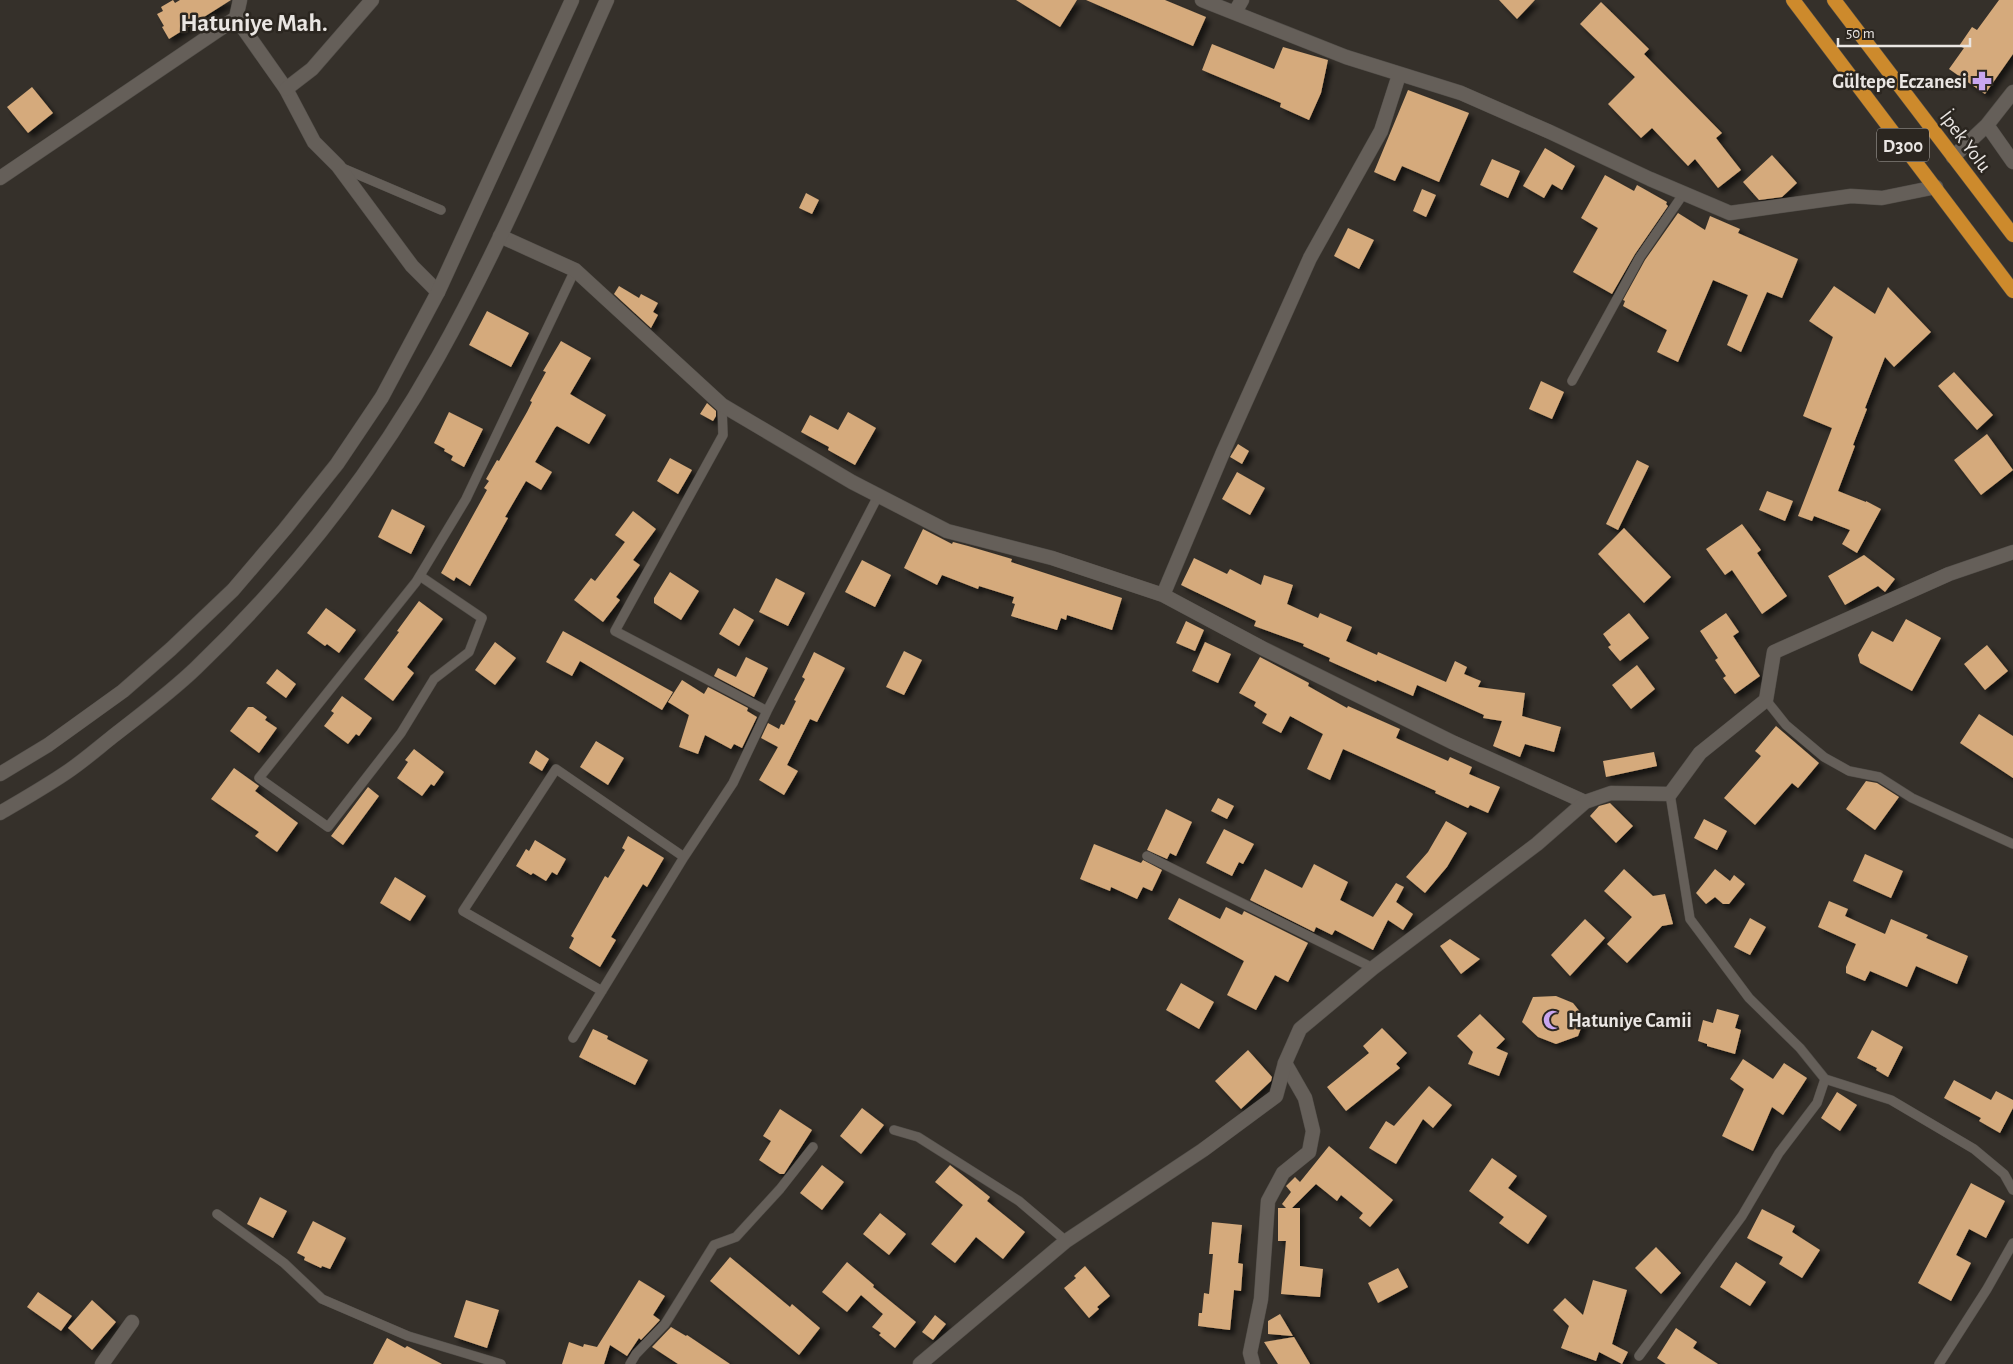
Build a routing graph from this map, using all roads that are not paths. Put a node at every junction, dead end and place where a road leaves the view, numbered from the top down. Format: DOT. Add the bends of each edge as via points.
graph roads {
  1 [pos="240,0"];
  2 [pos="372,0"];
  3 [pos="572,0"];
  4 [pos="607,0"];
  5 [pos="1202,0"];
  6 [pos="1242,0"];
  7 [pos="1793,0"];
  8 [pos="1834,0"];
  9 [pos="1235,12"];
  10 [pos="236,18"];
  11 [pos="1399,75"];
  12 [pos="286,89"];
  13 [pos="2013,92"];
  14 [pos="1987,126"];
  15 [pos="1954,157"];
  16 [pos="2013,162"];
  17 [pos="338,166"];
  18 [pos="0,178"];
  19 [pos="1936,187"];
  20 [pos="1684,193"];
  21 [pos="442,210"];
  22 [pos="2013,235"];
  23 [pos="500,236"];
  24 [pos="575,270"];
  25 [pos="2013,290"];
  26 [pos="438,292"];
  27 [pos="1572,380"];
  28 [pos="722,405"];
  29 [pos="878,496"];
  30 [pos="2013,552"];
  31 [pos="420,576"];
  32 [pos="1163,595"];
  33 [pos="1766,700"];
  34 [pos="767,711"];
  35 [pos="0,774"];
  36 [pos="1670,794"];
  37 [pos="1585,802"];
  38 [pos="0,813"];
  39 [pos="2013,844"];
  40 [pos="1147,856"];
  41 [pos="684,857"];
  42 [pos="1374,968"];
  43 [pos="602,992"];
  44 [pos="573,1038"];
  45 [pos="1285,1063"];
  46 [pos="1824,1079"];
  47 [pos="894,1130"];
  48 [pos="813,1147"];
  49 [pos="2013,1190"];
  50 [pos="217,1214"];
  51 [pos="1066,1241"];
  52 [pos="2013,1243"];
  53 [pos="132,1322"];
  54 [pos="1639,1356"];
  55 [pos="102,1364"];
  56 [pos="501,1364"];
  57 [pos="630,1364"];
  58 [pos="920,1364"];
  59 [pos="1253,1364"];
  60 [pos="1939,1364"];
  1 -- 10 [label="street"];
  2 -- 12 [label="street" via="312,70"];
  3 -- 26 [label="street"];
  4 -- 23 [label="street"];
  5 -- 9 [label="street"];
  6 -- 9 [label="street"];
  7 -- 19 [label="highway, D300"];
  8 -- 15 [label="highway, İpek Yolu / D300"];
  9 -- 11 [label="street"];
  10 -- 12 [label="street"];
  10 -- 18 [label="street"];
  11 -- 20 [label="street" via="1461,94"];
  11 -- 32 [label="street" via="1381,131 1310,258"];
  12 -- 17 [label="street" via="314,142"];
  13 -- 14 [label="street"];
  14 -- 15 [label="street"];
  14 -- 16 [label="street"];
  15 -- 22 [label="highway, İpek Yolu / D300"];
  17 -- 21 [label="lane"];
  17 -- 26 [label="street" via="412,266"];
  19 -- 20 [label="street" via="1882,198 1851,196 1730,213"];
  19 -- 25 [label="highway, D300"];
  20 -- 27 [label="lane" via="1640,256"];
  23 -- 24 [label="street"];
  23 -- 38 [label="street" via="439,356 402,418 360,481 308,549 258,606 194,670 66,772"];
  24 -- 28 [label="street"];
  24 -- 31 [label="lane" via="466,499"];
  26 -- 35 [label="street" via="382,397 337,464 233,590 122,691 48,745"];
  28 -- 29 [label="street"];
  28 -- 34 [label="lane" via="723,435 615,631"];
  29 -- 32 [label="street" via="947,531 1052,558"];
  29 -- 34 [label="lane"];
  30 -- 33 [label="street" via="1949,574 1774,652"];
  31 -- 31 [label="lane" via="259,778 328,827 401,733 434,679 469,652 482,618"];
  32 -- 37 [label="street" via="1452,742"];
  33 -- 36 [label="street" via="1700,753"];
  33 -- 39 [label="lane" via="1786,725 1824,757 1850,771 1879,777 1912,798"];
  34 -- 41 [label="lane" via="733,783"];
  36 -- 37 [label="street" via="1611,793"];
  36 -- 46 [label="lane" via="1690,919 1749,998 1800,1048"];
  37 -- 42 [label="street" via="1537,844"];
  40 -- 42 [label="lane"];
  41 -- 43 [label="lane"];
  41 -- 43 [label="lane" via="556,769 463,911"];
  42 -- 45 [label="street" via="1300,1029"];
  43 -- 44 [label="lane"];
  45 -- 51 [label="street" via="1276,1096 1203,1150"];
  45 -- 59 [label="street" via="1305,1098 1313,1131 1309,1152 1283,1173 1268,1201 1261,1298 1250,1353"];
  46 -- 49 [label="lane" via="1890,1100 1974,1148 2004,1174"];
  46 -- 54 [label="lane" via="1817,1103 1779,1153 1742,1216"];
  47 -- 51 [label="lane" via="918,1137 1019,1201"];
  48 -- 57 [label="lane" via="736,1237 714,1244 665,1324"];
  50 -- 56 [label="lane" via="284,1263 322,1299 408,1336"];
  51 -- 58 [label="street"];
  52 -- 60 [label="lane"];
  53 -- 55 [label="street"];
}
